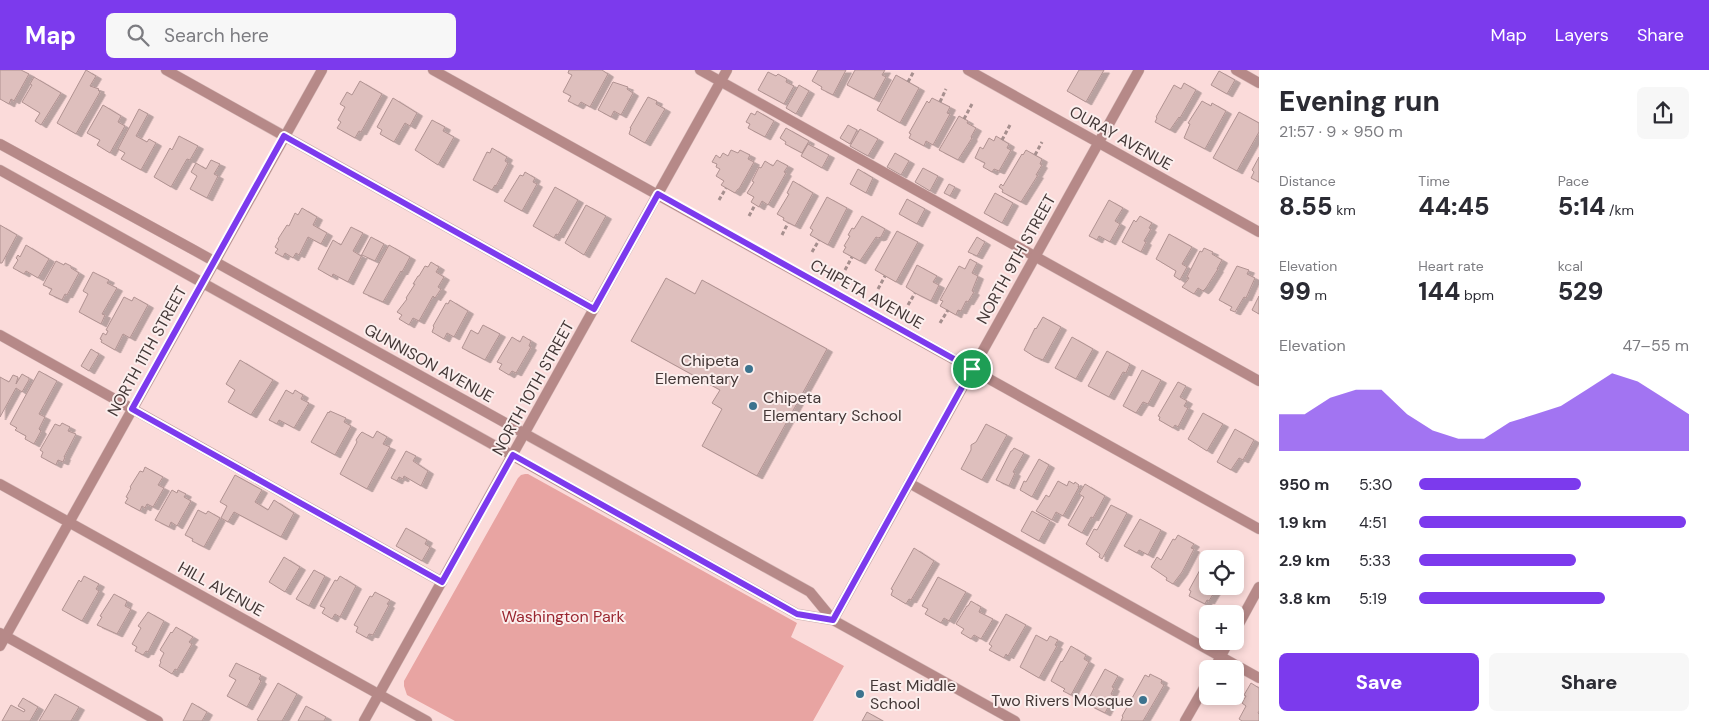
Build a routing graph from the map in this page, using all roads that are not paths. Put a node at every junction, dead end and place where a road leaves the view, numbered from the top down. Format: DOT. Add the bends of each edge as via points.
graph roads {
  1 [pos="166,70"];
  2 [pos="322,70"];
  3 [pos="433,70"];
  4 [pos="700,70"];
  5 [pos="727,70"];
  6 [pos="968,70"];
  7 [pos="1139,70"];
  8 [pos="1236,70"];
  9 [pos="721,81"];
  10 [pos="1259,83"];
  11 [pos="284,136"];
  12 [pos="1098,143"];
  13 [pos="0,144"];
  14 [pos="0,170"];
  15 [pos="658,194"];
  16 [pos="1259,232"];
  17 [pos="1036,256"];
  18 [pos="214,261"];
  19 [pos="202,283"];
  20 [pos="594,309"];
  21 [pos="0,335"];
  22 [pos="972,369"];
  23 [pos="1259,381"];
  24 [pos="132,409"];
  25 [pos="525,434"];
  26 [pos="513,455"];
  27 [pos="909,483"];
  28 [pos="0,484"];
  29 [pos="69,522"];
  30 [pos="1259,529"];
  31 [pos="442,582"];
  32 [pos="1259,587"];
  33 [pos="1244,614"];
  34 [pos="833,620"];
  35 [pos="3,634"];
  36 [pos="0,646"];
  37 [pos="1224,650"];
  38 [pos="1221,657"];
  39 [pos="1219,660"];
  40 [pos="1259,678"];
  41 [pos="379,695"];
  42 [pos="1199,697"];
  43 [pos="158,721"];
  44 [pos="364,721"];
  45 [pos="427,721"];
  46 [pos="1015,721"];
  47 [pos="1185,721"];
  1 -- 11 [label="street"];
  2 -- 11 [label="street, NORTH 11TH STREET"];
  3 -- 15 [label="street, CHIPETA AVENUE"];
  4 -- 9 [label="street"];
  5 -- 9 [label="street, NORTH 10TH STREET"];
  6 -- 12 [label="street, OURAY AVENUE"];
  7 -- 12 [label="street, NORTH 9TH STREET"];
  8 -- 10 [label="street"];
  9 -- 15 [label="street, NORTH 10TH STREET"];
  9 -- 17 [label="street"];
  11 -- 18 [label="street, NORTH 11TH STREET"];
  11 -- 20 [label="street"];
  12 -- 16 [label="street, OURAY AVENUE"];
  12 -- 17 [label="street, NORTH 9TH STREET"];
  13 -- 18 [label="street, GUNNISON AVENUE"];
  14 -- 19 [label="street, GUNNISON AVENUE"];
  15 -- 20 [label="street, NORTH 10TH STREET"];
  15 -- 22 [label="street, CHIPETA AVENUE"];
  17 -- 22 [label="street, NORTH 9TH STREET"];
  17 -- 23 [label="street"];
  18 -- 19 [label="street, NORTH 11TH STREET"];
  18 -- 25 [label="street, GUNNISON AVENUE"];
  19 -- 24 [label="street, NORTH 11TH STREET"];
  19 -- 26 [label="street, GUNNISON AVENUE"];
  20 -- 25 [label="street, NORTH 10TH STREET"];
  21 -- 24 [label="street"];
  22 -- 27 [label="street, NORTH 9TH STREET"];
  22 -- 30 [label="street, CHIPETA AVENUE"];
  24 -- 29 [label="street, NORTH 11TH STREET"];
  24 -- 31 [label="street"];
  25 -- 26 [label="street, NORTH 10TH STREET"];
  25 -- 34 [label="street, GUNNISON AVENUE" via="810,592"];
  26 -- 31 [label="street, NORTH 10TH STREET"];
  26 -- 34 [label="street, GUNNISON AVENUE" via="797,614"];
  27 -- 34 [label="street, NORTH 9TH STREET"];
  27 -- 38 [label="street"];
  28 -- 29 [label="street, HILL AVENUE"];
  29 -- 35 [label="street, NORTH 11TH STREET"];
  29 -- 41 [label="street, HILL AVENUE"];
  31 -- 41 [label="street, NORTH 10TH STREET"];
  32 -- 33 [label="street"];
  34 -- 46 [label="street, GUNNISON AVENUE"];
  35 -- 36 [label="street, NORTH 11TH STREET"];
  35 -- 43 [label="street"];
  37 -- 38 [label="street"];
  38 -- 39 [label="street"];
  38 -- 40 [label="street"];
  41 -- 44 [label="street, NORTH 10TH STREET"];
  41 -- 45 [label="street, HILL AVENUE"];
  42 -- 47 [label="street"];
}
